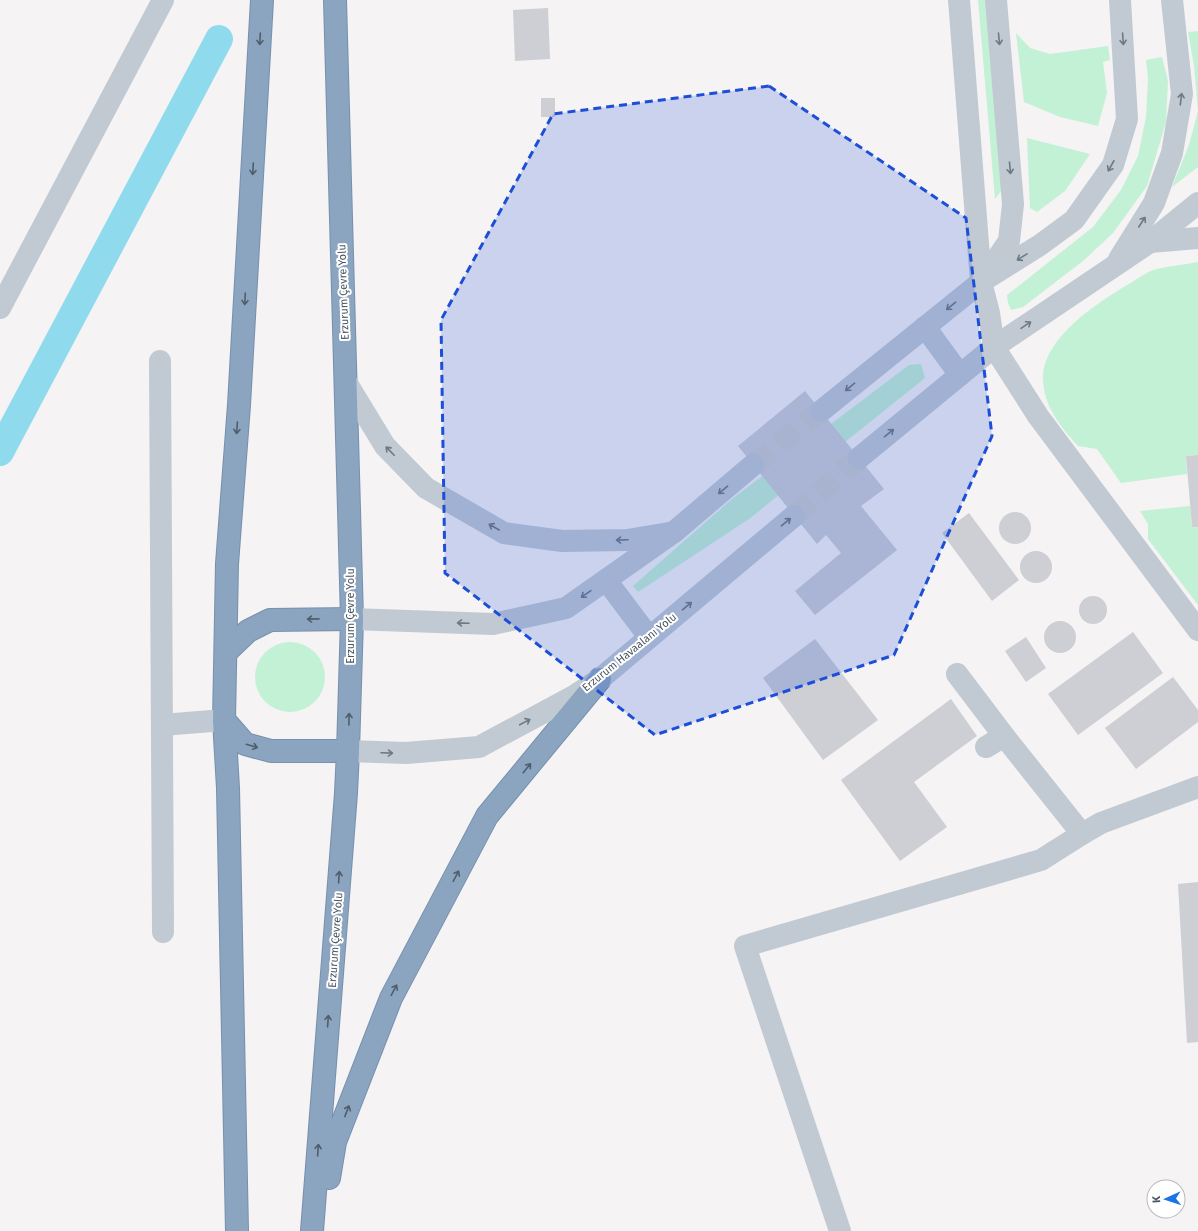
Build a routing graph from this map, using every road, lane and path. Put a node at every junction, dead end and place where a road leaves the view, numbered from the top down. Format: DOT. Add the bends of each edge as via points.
graph roads {
  1 [pos="163,0"];
  2 [pos="262,0"];
  3 [pos="335,0"];
  4 [pos="959,0"];
  5 [pos="996,0"];
  6 [pos="1120,0"];
  7 [pos="1172,0"];
  8 [pos="1198,203"];
  9 [pos="1198,238"];
  10 [pos="1150,242"];
  11 [pos="1114,266"];
  12 [pos="982,282"];
  13 [pos="0,308"];
  14 [pos="925,327"];
  15 [pos="994,347"];
  16 [pos="160,361"];
  17 [pos="960,375"];
  18 [pos="346,382"];
  19 [pos="821,411"];
  20 [pos="859,458"];
  21 [pos="753,465"];
  22 [pos="794,516"];
  23 [pos="674,532"];
  24 [pos="606,580"];
  25 [pos="352,619"];
  26 [pos="1198,630"];
  27 [pos="649,637"];
  28 [pos="226,652"];
  29 [pos="957,674"];
  30 [pos="600,679"];
  31 [pos="224,720"];
  32 [pos="162,725"];
  33 [pos="348,751"];
  34 [pos="1198,787"];
  35 [pos="1082,834"];
  36 [pos="163,932"];
  37 [pos="237,1231"];
  38 [pos="312,1231"];
  39 [pos="322,1231"];
  40 [pos="840,1231"];
  1 -- 13 [label="street"];
  2 -- 28 [label="highway, one-way" via="240,397 227,564"];
  3 -- 18 [label="highway, Erzurum Çevre Yolu"];
  4 -- 12 [label="street"];
  5 -- 12 [label="street, one-way" via="1013,204 1008,241"];
  6 -- 12 [label="street, one-way" via="1127,119 1113,165 1074,220"];
  11 -- 7 [label="street, one-way" via="1154,203 1172,153 1182,94"];
  8 -- 10 [label="street"];
  9 -- 10 [label="street"];
  10 -- 11 [label="street"];
  15 -- 11 [label="street, one-way"];
  12 -- 14 [label="street, one-way"];
  12 -- 15 [label="street"];
  14 -- 17 [label="street"];
  14 -- 19 [label="street, one-way"];
  15 -- 17 [label="street"];
  15 -- 26 [label="street" via="1038,416"];
  16 -- 32 [label="street"];
  20 -- 17 [label="street, one-way"];
  23 -- 18 [label="street, one-way" via="627,540 562,541 504,533 426,488 385,446"];
  18 -- 25 [label="highway, Erzurum Çevre Yolu"];
  21 -- 23 [label="street, one-way"];
  27 -- 22 [label="street, Erzurum Havaalanı Yolu, one-way"];
  23 -- 24 [label="street"];
  24 -- 25 [label="street, one-way" via="566,608 493,624"];
  24 -- 27 [label="street"];
  25 -- 28 [label="highway, one-way" via="270,620 248,631"];
  33 -- 25 [label="highway, Erzurum Çevre Yolu, one-way"];
  27 -- 30 [label="street, Erzurum Havaalanı Yolu"];
  28 -- 31 [label="highway"];
  29 -- 35 [label="street" via="995,741"];
  33 -- 30 [label="street, Erzurum Havaalanı Yolu, one-way" via="406,753 479,747 574,696"];
  39 -- 30 [label="highway, one-way" via="335,1142 391,998 487,816"];
  31 -- 32 [label="street"];
  31 -- 33 [label="highway, one-way" via="246,744 271,751"];
  31 -- 37 [label="highway" via="228,788"];
  32 -- 36 [label="street"];
  38 -- 33 [label="highway, Erzurum Çevre Yolu, one-way"];
  34 -- 35 [label="street" via="1101,823"];
  35 -- 40 [label="street" via="1040,860 745,946"];
}
